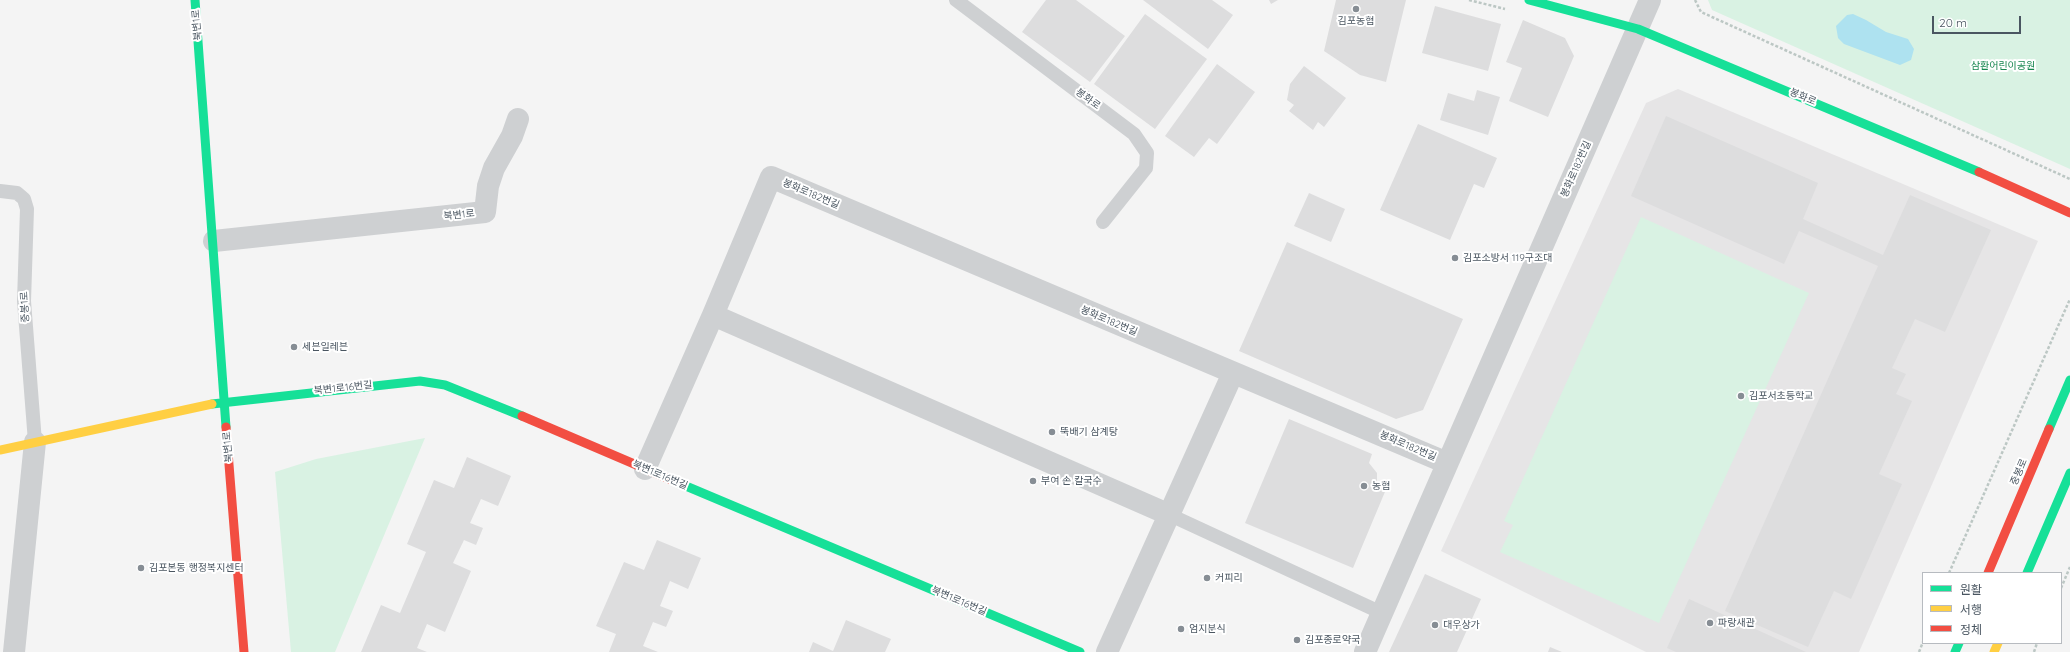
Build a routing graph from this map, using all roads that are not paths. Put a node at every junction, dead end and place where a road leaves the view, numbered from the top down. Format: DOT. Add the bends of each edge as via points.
graph roads {
  1 [pos="195,0"];
  2 [pos="956,0"];
  3 [pos="1529,0"];
  4 [pos="1650,0"];
  5 [pos="1638,29"];
  6 [pos="518,119"];
  7 [pos="0,190"];
  8 [pos="2070,213"];
  9 [pos="1103,222"];
  10 [pos="214,241"];
  11 [pos="713,315"];
  12 [pos="1233,373"];
  13 [pos="2070,380"];
  14 [pos="224,401"];
  15 [pos="35,442"];
  16 [pos="0,450"];
  17 [pos="1447,463"];
  18 [pos="645,469"];
  19 [pos="2070,473"];
  20 [pos="1170,515"];
  21 [pos="1988,572"];
  22 [pos="2027,572"];
  23 [pos="1382,613"];
  24 [pos="14,652"];
  25 [pos="244,652"];
  26 [pos="1080,652"];
  27 [pos="1107,652"];
  28 [pos="1365,652"];
  1 -- 10 [label="street, 북변1로"];
  2 -- 9 [label="lane, 봉화로" via="1134,134 1147,153 1146,168"];
  3 -- 5 [label="street, 봉화로"];
  4 -- 5 [label="street, 봉화로182번길"];
  5 -- 8 [label="street, 봉화로" via="1965,166"];
  5 -- 17 [label="street, 봉화로182번길"];
  6 -- 10 [label="street, 북변1로" via="512,136 494,168 488,186 485,212"];
  7 -- 15 [label="lane, 중봉1로" via="17,193 24,199 28,209 24,301"];
  10 -- 14 [label="street, 북변1로"];
  11 -- 12 [label="street, 봉화로182번길" via="771,177"];
  11 -- 18 [label="street"];
  11 -- 20 [label="street"];
  12 -- 17 [label="street, 봉화로182번길"];
  12 -- 20 [label="street"];
  13 -- 21 [label="street, 중봉로"];
  14 -- 15 [label="street, 북변1로16번길"];
  14 -- 18 [label="street, 북변1로16번길" via="420,381 445,384"];
  14 -- 25 [label="street, 북변1로"];
  15 -- 16 [label="street, 북변1로16번길"];
  15 -- 24 [label="street"];
  17 -- 23 [label="street, 봉화로182번길"];
  18 -- 26 [label="street, 북변1로16번길"];
  19 -- 22 [label="street"];
  20 -- 23 [label="lane"];
  20 -- 27 [label="street"];
  23 -- 28 [label="street, 봉화로182번길"];
}
